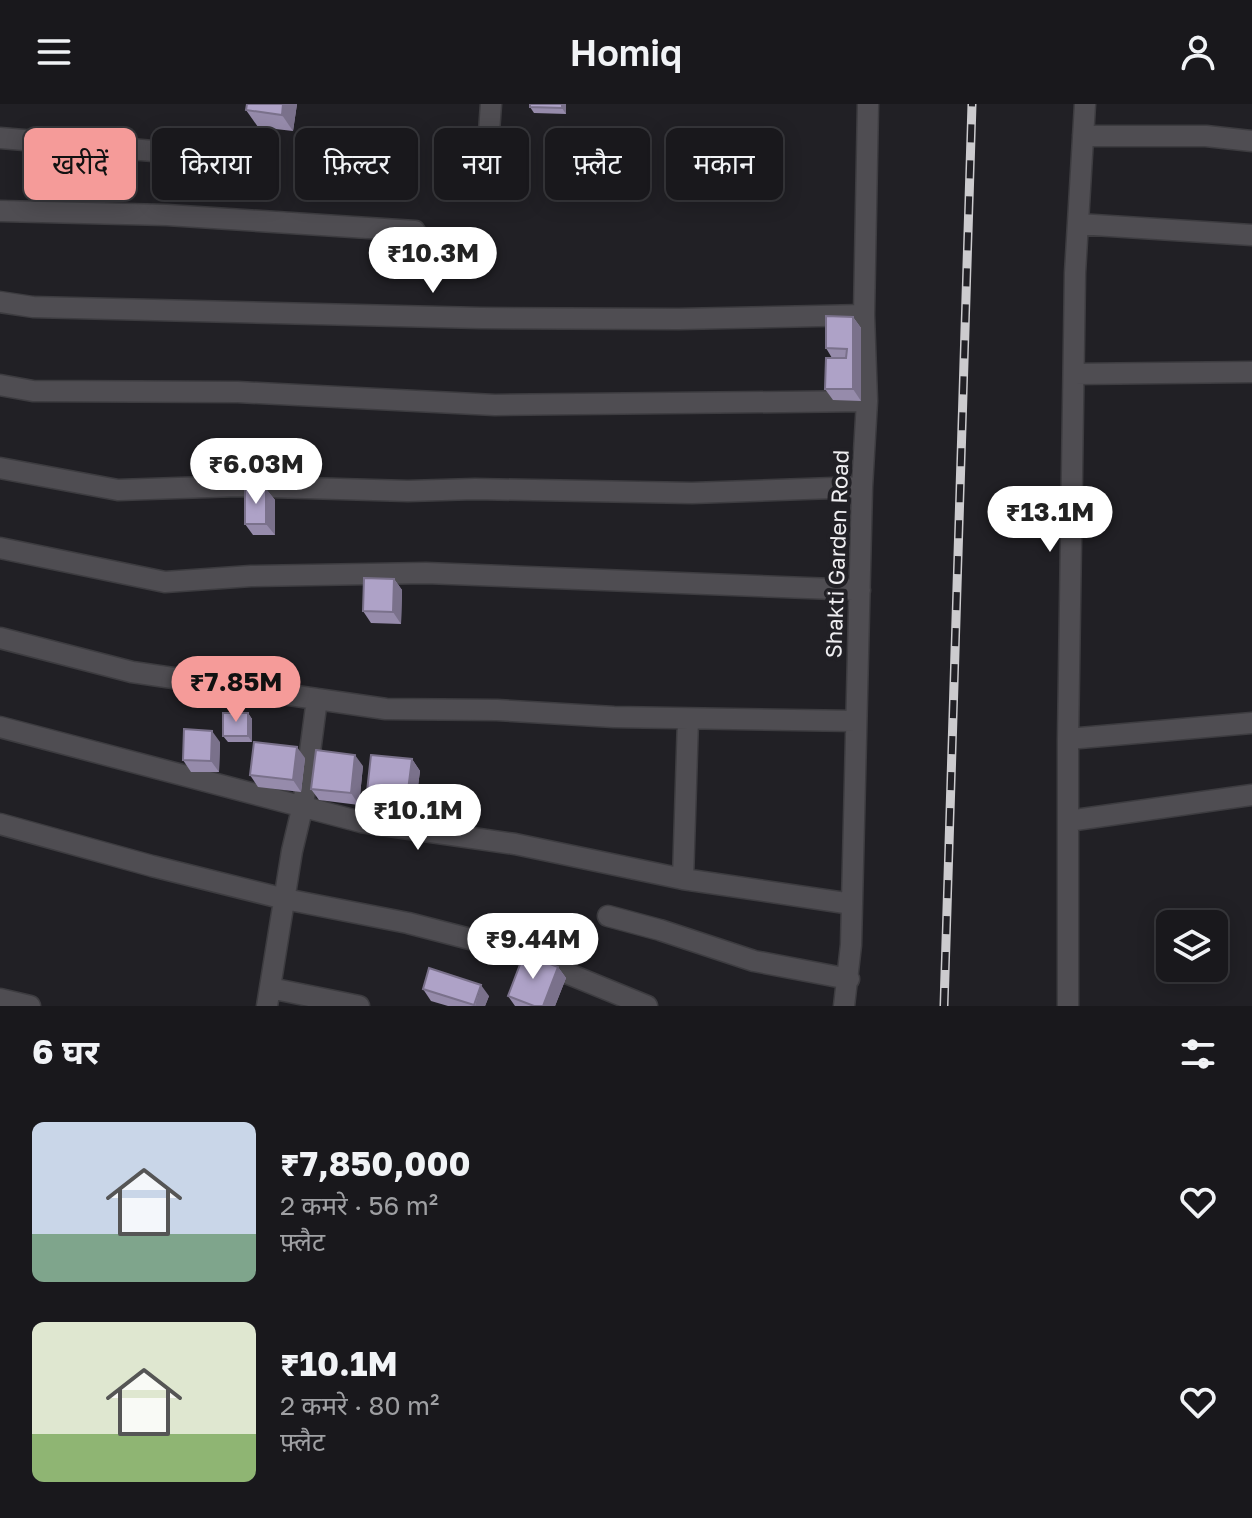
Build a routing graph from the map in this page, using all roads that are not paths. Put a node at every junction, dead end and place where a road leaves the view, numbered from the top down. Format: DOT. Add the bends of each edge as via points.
graph roads {
  1 [pos="491,104"];
  2 [pos="868,104"];
  3 [pos="1085,104"];
  4 [pos="489,128"];
  5 [pos="1083,136"];
  6 [pos="0,138"];
  7 [pos="1252,141"];
  8 [pos="152,151"];
  9 [pos="0,211"];
  10 [pos="1078,224"];
  11 [pos="415,231"];
  12 [pos="1252,235"];
  13 [pos="0,302"];
  14 [pos="864,315"];
  15 [pos="1252,372"];
  16 [pos="1074,374"];
  17 [pos="0,385"];
  18 [pos="867,401"];
  19 [pos="0,468"];
  20 [pos="862,487"];
  21 [pos="0,548"];
  22 [pos="860,590"];
  23 [pos="0,638"];
  24 [pos="317,699"];
  25 [pos="688,719"];
  26 [pos="855,721"];
  27 [pos="1252,723"];
  28 [pos="0,727"];
  29 [pos="1068,739"];
  30 [pos="1252,795"];
  31 [pos="303,805"];
  32 [pos="1068,821"];
  33 [pos="0,824"];
  34 [pos="683,879"];
  35 [pos="285,899"];
  36 [pos="852,904"];
  37 [pos="608,916"];
  38 [pos="849,979"];
  39 [pos="268,997"];
  40 [pos="0,999"];
  41 [pos="30,1006"];
  42 [pos="359,1006"];
  43 [pos="647,1006"];
  44 [pos="844,1006"];
  45 [pos="1068,1006"];
  1 -- 4 [label="street"];
  2 -- 14 [label="street, Shakti Garden Road"];
  3 -- 5 [label="street"];
  5 -- 7 [label="street"];
  5 -- 10 [label="street"];
  6 -- 8 [label="street"];
  9 -- 11 [label="street" via="167,215"];
  10 -- 12 [label="street"];
  10 -- 16 [label="street"];
  13 -- 14 [label="street" via="481,318"];
  14 -- 18 [label="street, Shakti Garden Road"];
  15 -- 16 [label="street"];
  16 -- 29 [label="street"];
  17 -- 18 [label="street" via="33,391 238,392 495,405"];
  18 -- 20 [label="street, Shakti Garden Road"];
  19 -- 20 [label="street" via="118,490 238,486 692,493"];
  20 -- 22 [label="street, Shakti Garden Road"];
  21 -- 22 [label="street" via="165,582 426,573"];
  22 -- 26 [label="street, Shakti Garden Road"];
  23 -- 24 [label="street" via="132,672"];
  24 -- 25 [label="street" via="386,709"];
  24 -- 31 [label="street"];
  25 -- 26 [label="street"];
  25 -- 34 [label="street"];
  26 -- 36 [label="street, Shakti Garden Road"];
  27 -- 29 [label="street"];
  28 -- 31 [label="street"];
  29 -- 32 [label="street"];
  30 -- 32 [label="street"];
  31 -- 34 [label="street" via="361,822 515,844"];
  31 -- 35 [label="street"];
  32 -- 45 [label="street"];
  33 -- 35 [label="street"];
  34 -- 36 [label="street"];
  35 -- 39 [label="street"];
  35 -- 43 [label="street" via="505,948"];
  36 -- 38 [label="street, Shakti Garden Road"];
  37 -- 38 [label="street" via="754,961"];
  38 -- 44 [label="street, Shakti Garden Road"];
  39 -- 42 [label="street"];
  40 -- 41 [label="street"];
}
